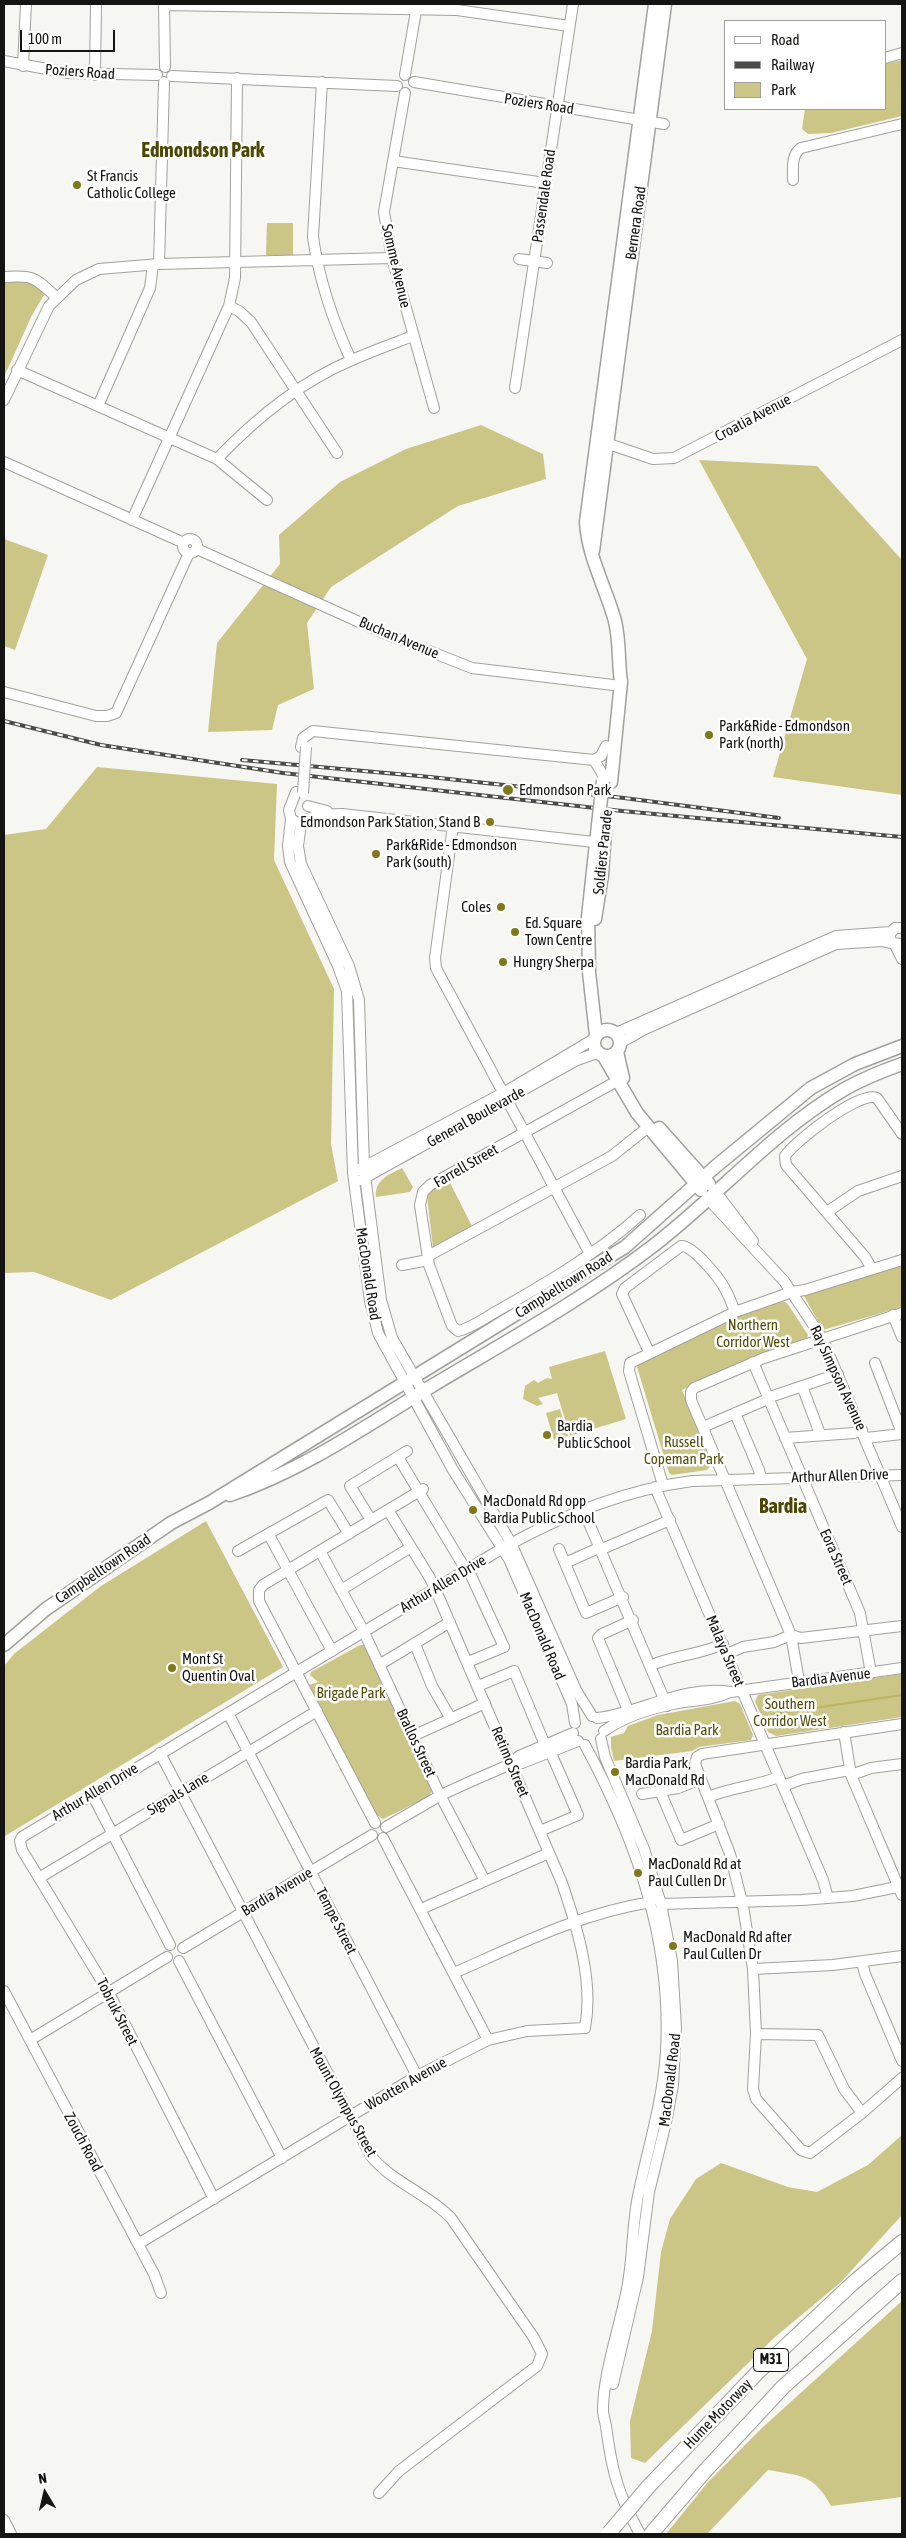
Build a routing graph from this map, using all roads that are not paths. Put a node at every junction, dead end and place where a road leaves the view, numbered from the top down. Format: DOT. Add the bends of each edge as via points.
graph roads {
  1 [pos="26,4"];
  2 [pos="96,4"];
  3 [pos="164,4"];
  4 [pos="573,4"];
  5 [pos="654,4"];
  6 [pos="665,4"];
  7 [pos="274,5"];
  8 [pos="417,7"];
  9 [pos="569,26"];
  10 [pos="902,53"];
  11 [pos="886,58"];
  12 [pos="4,61"];
  13 [pos="23,66"];
  14 [pos="95,75"];
  15 [pos="405,76"];
  16 [pos="164,78"];
  17 [pos="236,78"];
  18 [pos="322,82"];
  19 [pos="414,82"];
  20 [pos="397,86"];
  21 [pos="405,92"];
  22 [pos="557,107"];
  23 [pos="645,121"];
  24 [pos="664,124"];
  25 [pos="902,124"];
  26 [pos="393,161"];
  27 [pos="793,180"];
  28 [pos="545,183"];
  29 [pos="392,258"];
  30 [pos="519,259"];
  31 [pos="317,261"];
  32 [pos="534,261"];
  33 [pos="235,263"];
  34 [pos="547,263"];
  35 [pos="156,264"];
  36 [pos="4,277"];
  37 [pos="56,297"];
  38 [pos="229,306"];
  39 [pos="413,336"];
  40 [pos="902,340"];
  41 [pos="351,360"];
  42 [pos="18,370"];
  43 [pos="515,388"];
  44 [pos="296,390"];
  45 [pos="4,400"];
  46 [pos="98,406"];
  47 [pos="434,408"];
  48 [pos="169,438"];
  49 [pos="602,441"];
  50 [pos="337,452"];
  51 [pos="217,459"];
  52 [pos="4,462"];
  53 [pos="266,500"];
  54 [pos="132,520"];
  55 [pos="190,548"];
  56 [pos="619,668"];
  57 [pos="613,685"];
  58 [pos="4,692"];
  59 [pos="606,746"];
  60 [pos="594,760"];
  61 [pos="606,779"];
  62 [pos="301,799"];
  63 [pos="342,814"];
  64 [pos="291,819"];
  65 [pos="305,821"];
  66 [pos="453,826"];
  67 [pos="600,842"];
  68 [pos="902,928"];
  69 [pos="890,932"];
  70 [pos="896,944"];
  71 [pos="902,959"];
  72 [pos="774,972"];
  73 [pos="736,980"];
  74 [pos="354,1001"];
  75 [pos="594,1005"];
  76 [pos="595,1037"];
  77 [pos="616,1039"];
  78 [pos="902,1046"];
  79 [pos="602,1055"];
  80 [pos="902,1064"];
  81 [pos="617,1081"];
  82 [pos="507,1096"];
  83 [pos="636,1101"];
  84 [pos="648,1128"];
  85 [pos="526,1132"];
  86 [pos="902,1134"];
  87 [pos="364,1168"];
  88 [pos="353,1173"];
  89 [pos="902,1176"];
  90 [pos="365,1179"];
  91 [pos="700,1181"];
  92 [pos="354,1184"];
  93 [pos="554,1187"];
  94 [pos="712,1195"];
  95 [pos="827,1212"];
  96 [pos="640,1215"];
  97 [pos="590,1254"];
  98 [pos="428,1258"];
  99 [pos="902,1260"];
  100 [pos="402,1265"];
  101 [pos="872,1269"];
  102 [pos="792,1292"];
  103 [pos="735,1312"];
  104 [pos="898,1314"];
  105 [pos="902,1337"];
  106 [pos="822,1338"];
  107 [pos="649,1352"];
  108 [pos="754,1362"];
  109 [pos="875,1363"];
  110 [pos="838,1374"];
  111 [pos="410,1380"];
  112 [pos="802,1386"];
  113 [pos="418,1394"];
  114 [pos="768,1398"];
  115 [pos="735,1413"];
  116 [pos="703,1427"];
  117 [pos="820,1434"];
  118 [pos="864,1434"];
  119 [pos="902,1434"];
  120 [pos="785,1438"];
  121 [pos="407,1452"];
  122 [pos="398,1457"];
  123 [pos="881,1475"];
  124 [pos="902,1475"];
  125 [pos="724,1478"];
  126 [pos="761,1478"];
  127 [pos="802,1478"];
  128 [pos="659,1486"];
  129 [pos="421,1490"];
  130 [pos="209,1503"];
  131 [pos="583,1509"];
  132 [pos="388,1510"];
  133 [pos="371,1520"];
  134 [pos="670,1520"];
  135 [pos="902,1527"];
  136 [pos="349,1534"];
  137 [pos="269,1535"];
  138 [pos="507,1545"];
  139 [pos="412,1547"];
  140 [pos="602,1548"];
  141 [pos="559,1549"];
  142 [pos="238,1551"];
  143 [pos="320,1551"];
  144 [pos="564,1563"];
  145 [pos="288,1570"];
  146 [pos="467,1570"];
  147 [pos="436,1589"];
  148 [pos="341,1590"];
  149 [pos="623,1597"];
  150 [pos="633,1620"];
  151 [pos="450,1622"];
  152 [pos="902,1626"];
  153 [pos="865,1631"];
  154 [pos="364,1632"];
  155 [pos="791,1635"];
  156 [pos="415,1644"];
  157 [pos="4,1645"];
  158 [pos="725,1649"];
  159 [pos="332,1651"];
  160 [pos="468,1662"];
  161 [pos="379,1665"];
  162 [pos="652,1665"];
  163 [pos="902,1668"];
  164 [pos="297,1672"];
  165 [pos="871,1673"];
  166 [pos="799,1681"];
  167 [pos="478,1686"];
  168 [pos="742,1690"];
  169 [pos="666,1702"];
  170 [pos="485,1703"];
  171 [pos="628,1710"];
  172 [pos="317,1711"];
  173 [pos="228,1713"];
  174 [pos="594,1717"];
  175 [pos="451,1718"];
  176 [pos="902,1724"];
  177 [pos="844,1732"];
  178 [pos="602,1735"];
  179 [pos="413,1736"];
  180 [pos="578,1736"];
  181 [pos="765,1744"];
  182 [pos="548,1748"];
  183 [pos="249,1752"];
  184 [pos="160,1753"];
  185 [pos="511,1764"];
  186 [pos="902,1764"];
  187 [pos="850,1772"];
  188 [pos="701,1779"];
  189 [pos="781,1781"];
  190 [pos="660,1791"];
  191 [pos="181,1792"];
  192 [pos="92,1794"];
  193 [pos="642,1794"];
  194 [pos="441,1795"];
  195 [pos="708,1797"];
  196 [pos="375,1824"];
  197 [pos="719,1824"];
  198 [pos="386,1827"];
  199 [pos="540,1831"];
  200 [pos="29,1832"];
  201 [pos="113,1833"];
  202 [pos="372,1835"];
  203 [pos="383,1838"];
  204 [pos="549,1853"];
  205 [pos="311,1872"];
  206 [pos="39,1878"];
  207 [pos="485,1880"];
  208 [pos="901,1890"];
  209 [pos="828,1898"];
  210 [pos="742,1902"];
  211 [pos="656,1903"];
  212 [pos="421,1910"];
  213 [pos="243,1912"];
  214 [pos="574,1920"];
  215 [pos="170,1945"];
  216 [pos="182,1948"];
  217 [pos="902,1956"];
  218 [pos="167,1957"];
  219 [pos="179,1961"];
  220 [pos="862,1962"];
  221 [pos="754,1969"];
  222 [pos="454,1973"];
  223 [pos="4,1991"];
  224 [pos="109,1993"];
  225 [pos="585,2028"];
  226 [pos="756,2034"];
  227 [pos="30,2040"];
  228 [pos="488,2040"];
  229 [pos="902,2061"];
  230 [pos="417,2076"];
  231 [pos="902,2078"];
  232 [pos="862,2113"];
  233 [pos="349,2117"];
  234 [pos="282,2158"];
  235 [pos="214,2199"];
  236 [pos="902,2242"];
  237 [pos="138,2244"];
  238 [pos="902,2280"];
  239 [pos="161,2293"];
  240 [pos="380,2493"];
  241 [pos="4,2520"];
  242 [pos="11,2534"];
  243 [pos="608,2534"];
  244 [pos="640,2534"];
  245 [pos="651,2534"];
  1 -- 13 [label="street"];
  2 -- 14 [label="street"];
  3 -- 7 [label="street"];
  3 -- 16 [label="street" via="165,67 160,68"];
  4 -- 9 [label="street, Passendale Road"];
  5 -- 23 [label="main road, Bernera Road"];
  6 -- 23 [label="main road, Bernera Road"];
  7 -- 8 [label="street"];
  8 -- 9 [label="street" via="466,10"];
  8 -- 15 [label="street"];
  9 -- 22 [label="street, Passendale Road"];
  10 -- 11 [label="street"];
  12 -- 13 [label="street, Poziers Road"];
  13 -- 14 [label="street, Poziers Road"];
  14 -- 16 [label="street, Poziers Road"];
  15 -- 19 [label="street"];
  15 -- 20 [label="street" via="400,78"];
  16 -- 17 [label="street, Poziers Road"];
  16 -- 35 [label="street"];
  17 -- 18 [label="street, Poziers Road"];
  17 -- 33 [label="street"];
  18 -- 20 [label="street, Poziers Road"];
  18 -- 31 [label="street" via="314,237"];
  19 -- 21 [label="street" via="411,90"];
  19 -- 22 [label="street, Poziers Road"];
  20 -- 21 [label="street"];
  21 -- 26 [label="street, Somme Avenue"];
  22 -- 23 [label="street, Poziers Road"];
  22 -- 28 [label="street, Passendale Road"];
  23 -- 24 [label="street, Poziers Road"];
  23 -- 49 [label="main road, Bernera Road"];
  25 -- 27 [label="street" via="801,148 795,152"];
  26 -- 28 [label="street"];
  26 -- 29 [label="street, Somme Avenue" via="384,212"];
  28 -- 32 [label="street, Passendale Road"];
  29 -- 31 [label="street"];
  29 -- 39 [label="street, Somme Avenue"];
  30 -- 32 [label="street"];
  31 -- 33 [label="street"];
  31 -- 41 [label="street" via="335,326"];
  32 -- 34 [label="street"];
  32 -- 43 [label="street, Passendale Road"];
  33 -- 35 [label="street"];
  33 -- 38 [label="street"];
  35 -- 37 [label="street" via="99,269 76,280"];
  35 -- 46 [label="street" via="150,288"];
  36 -- 37 [label="street" via="35,278"];
  37 -- 42 [label="street" via="41,320"];
  38 -- 44 [label="street" via="251,322"];
  38 -- 48 [label="street"];
  39 -- 41 [label="street"];
  39 -- 47 [label="street, Somme Avenue"];
  40 -- 49 [label="street, Croatia Avenue" via="674,458 653,459"];
  41 -- 44 [label="street"];
  42 -- 45 [label="street"];
  42 -- 46 [label="street"];
  44 -- 50 [label="street"];
  44 -- 51 [label="street" via="249,427"];
  46 -- 48 [label="street"];
  48 -- 51 [label="street"];
  48 -- 54 [label="street"];
  49 -- 56 [label="main road, Soldiers Parade" via="587,534 616,625"];
  51 -- 53 [label="street"];
  52 -- 54 [label="street, Buchan Avenue"];
  54 -- 55 [label="street, Buchan Avenue"];
  55 -- 57 [label="street, Buchan Avenue" via="472,668"];
  55 -- 58 [label="street" via="116,713 96,716"];
  56 -- 57 [label="main road, Soldiers Parade"];
  56 -- 61 [label="main road, Soldiers Parade" via="621,682"];
  57 -- 59 [label="main road, Soldiers Parade"];
  59 -- 60 [label="street" via="601,756"];
  59 -- 61 [label="main road, Soldiers Parade"];
  60 -- 61 [label="street"];
  60 -- 62 [label="street, bridge" via="313,731 307,734 303,747"];
  61 -- 67 [label="main road, Soldiers Parade, bridge"];
  62 -- 63 [label="street"];
  62 -- 64 [label="street, MacDonald Road" via="289,810"];
  62 -- 65 [label="street, MacDonald Road" via="310,814"];
  63 -- 65 [label="street" via="320,814"];
  63 -- 66 [label="street"];
  64 -- 65 [label="street"];
  64 -- 74 [label="street, MacDonald Road" via="290,862"];
  65 -- 74 [label="street, MacDonald Road" via="298,846 301,864 349,966"];
  66 -- 67 [label="street"];
  66 -- 82 [label="street" via="436,964"];
  67 -- 75 [label="main road, Soldiers Parade" via="588,918 589,972"];
  68 -- 69 [label="street"];
  69 -- 70 [label="street" via="889,938"];
  69 -- 73 [label="street" via="836,936"];
  70 -- 71 [label="street"];
  70 -- 72 [label="street" via="882,941 836,944"];
  72 -- 73 [label="street" via="770,968"];
  72 -- 77 [label="street"];
  73 -- 77 [label="street"];
  74 -- 87 [label="street, MacDonald Road"];
  74 -- 88 [label="street, MacDonald Road"];
  75 -- 76 [label="main road, Soldiers Parade"];
  75 -- 77 [label="main road, Soldiers Parade"];
  76 -- 77 [label="main road" via="602,1030"];
  76 -- 79 [label="main road" via="595,1048"];
  76 -- 82 [label="street"];
  77 -- 79 [label="main road" via="610,1055"];
  77 -- 83 [label="main road, Soldiers Parade" via="622,1078"];
  78 -- 91 [label="main road, Campbelltown Road" via="848,1067 810,1088"];
  79 -- 81 [label="main road"];
  79 -- 82 [label="street, General Boulevarde" via="594,1054 577,1060"];
  80 -- 94 [label="main road, Campbelltown Road" via="865,1078 817,1107"];
  81 -- 84 [label="main road"];
  81 -- 85 [label="street, Farrell Street"];
  82 -- 85 [label="street"];
  82 -- 87 [label="street" via="460,1116"];
  82 -- 90 [label="street, General Boulevarde"];
  83 -- 84 [label="main road" via="649,1122"];
  83 -- 91 [label="main road, Soldiers Parade"];
  84 -- 91 [label="main road"];
  84 -- 93 [label="street" via="612,1156"];
  85 -- 93 [label="street"];
  85 -- 98 [label="street, Farrell Street" via="430,1185 423,1192 420,1205"];
  86 -- 95 [label="street" via="877,1098 869,1097 839,1112 786,1154 786,1165"];
  87 -- 88 [label="street"];
  87 -- 90 [label="street, MacDonald Road"];
  88 -- 92 [label="street, MacDonald Road"];
  89 -- 95 [label="street" via="858,1191"];
  90 -- 92 [label="street, General Boulevarde"];
  90 -- 111 [label="street, MacDonald Road" via="384,1315"];
  91 -- 94 [label="main road"];
  91 -- 111 [label="main road, Campbelltown Road" via="625,1247"];
  92 -- 111 [label="street, MacDonald Road" via="374,1320 382,1344"];
  93 -- 97 [label="street"];
  93 -- 98 [label="street"];
  94 -- 102 [label="street, Ray Simpson Avenue"];
  94 -- 113 [label="main road, Campbelltown Road" via="655,1245 611,1277"];
  95 -- 101 [label="street"];
  96 -- 97 [label="street, Farrell Street"];
  97 -- 98 [label="street, Farrell Street" via="458,1331 450,1322"];
  98 -- 100 [label="street"];
  99 -- 101 [label="street"];
  101 -- 102 [label="street"];
  102 -- 103 [label="street"];
  102 -- 106 [label="street, Ray Simpson Avenue"];
  103 -- 107 [label="street"];
  103 -- 107 [label="street" via="718,1278 691,1248 681,1246 625,1288 622,1294"];
  104 -- 105 [label="street"];
  104 -- 106 [label="street"];
  106 -- 108 [label="street"];
  106 -- 110 [label="street, Ray Simpson Avenue"];
  107 -- 128 [label="street, Malaya Street" via="630,1362 629,1371"];
  108 -- 114 [label="street, Eora Street"];
  108 -- 116 [label="street" via="692,1390 690,1398"];
  109 -- 119 [label="street"];
  110 -- 112 [label="street"];
  110 -- 118 [label="street, Ray Simpson Avenue"];
  111 -- 113 [label="street, MacDonald Road"];
  111 -- 130 [label="main road, Campbelltown Road"];
  112 -- 114 [label="street"];
  112 -- 117 [label="street"];
  113 -- 130 [label="main road, Campbelltown Road" via="356,1434 297,1466 256,1486"];
  113 -- 138 [label="street, MacDonald Road"];
  114 -- 115 [label="street"];
  114 -- 120 [label="street, Eora Street"];
  115 -- 116 [label="street"];
  115 -- 126 [label="street"];
  116 -- 125 [label="street"];
  117 -- 118 [label="street"];
  117 -- 120 [label="street"];
  118 -- 119 [label="street"];
  118 -- 123 [label="street, Ray Simpson Avenue"];
  120 -- 127 [label="street, Eora Street"];
  121 -- 122 [label="street"];
  122 -- 129 [label="street"];
  122 -- 133 [label="street" via="350,1486"];
  123 -- 124 [label="street, Arthur Allen Drive"];
  123 -- 127 [label="street, Arthur Allen Drive"];
  123 -- 135 [label="street, Ray Simpson Avenue"];
  125 -- 126 [label="street, Arthur Allen Drive"];
  125 -- 128 [label="street, Arthur Allen Drive"];
  125 -- 155 [label="street"];
  126 -- 127 [label="street, Arthur Allen Drive"];
  127 -- 153 [label="street, Eora Street"];
  128 -- 131 [label="street, Arthur Allen Drive"];
  128 -- 134 [label="street, Malaya Street"];
  129 -- 132 [label="street"];
  129 -- 146 [label="street"];
  130 -- 157 [label="main road, Campbelltown Road" via="172,1523 46,1609"];
  131 -- 138 [label="street, Arthur Allen Drive"];
  131 -- 140 [label="street"];
  132 -- 133 [label="street"];
  132 -- 139 [label="street, Retimo Street"];
  133 -- 136 [label="street"];
  134 -- 140 [label="street"];
  134 -- 158 [label="street, Malaya Street"];
  136 -- 137 [label="street" via="328,1500"];
  136 -- 143 [label="street"];
  137 -- 142 [label="street"];
  137 -- 145 [label="street"];
  138 -- 146 [label="street, Arthur Allen Drive"];
  138 -- 174 [label="street, MacDonald Road" via="576,1690"];
  138 -- 180 [label="street, MacDonald Road" via="572,1704"];
  139 -- 147 [label="street, Retimo Street"];
  139 -- 148 [label="street"];
  140 -- 144 [label="street"];
  140 -- 149 [label="street"];
  141 -- 144 [label="street"];
  143 -- 145 [label="street"];
  143 -- 148 [label="street, Brallos Street"];
  144 -- 149 [label="street" via="586,1613"];
  145 -- 159 [label="street"];
  145 -- 164 [label="street" via="263,1585 259,1590 259,1602"];
  146 -- 147 [label="street, Arthur Allen Drive"];
  146 -- 160 [label="street" via="504,1647"];
  147 -- 151 [label="street, Retimo Street"];
  147 -- 154 [label="street, Arthur Allen Drive"];
  148 -- 154 [label="street, Brallos Street"];
  149 -- 150 [label="street"];
  150 -- 162 [label="street"];
  150 -- 171 [label="street" via="598,1638"];
  151 -- 156 [label="street"];
  151 -- 160 [label="street, Retimo Street"];
  152 -- 153 [label="street"];
  153 -- 155 [label="street" via="801,1638"];
  153 -- 165 [label="street, Eora Street"];
  154 -- 159 [label="street, Arthur Allen Drive"];
  154 -- 161 [label="street, Brallos Street"];
  155 -- 158 [label="street" via="774,1642"];
  155 -- 166 [label="street"];
  156 -- 161 [label="street"];
  156 -- 175 [label="street" via="432,1686"];
  158 -- 162 [label="street" via="671,1657"];
  158 -- 168 [label="street, Malaya Street"];
  159 -- 164 [label="street, Arthur Allen Drive"];
  160 -- 167 [label="street, Retimo Street"];
  161 -- 179 [label="street, Brallos Street"];
  162 -- 169 [label="street"];
  163 -- 165 [label="street, Bardia Avenue"];
  164 -- 172 [label="street"];
  164 -- 173 [label="street, Arthur Allen Drive"];
  165 -- 166 [label="street, Bardia Avenue"];
  166 -- 168 [label="street, Bardia Avenue"];
  167 -- 170 [label="street, Retimo Street"];
  167 -- 182 [label="street" via="514,1671"];
  168 -- 169 [label="street, Bardia Avenue" via="719,1690"];
  168 -- 181 [label="street, Malaya Street"];
  169 -- 171 [label="street, Bardia Avenue"];
  169 -- 178 [label="street, Bardia Avenue" via="624,1720"];
  170 -- 175 [label="street"];
  170 -- 185 [label="street, Retimo Street"];
  171 -- 174 [label="street, Bardia Avenue" via="613,1716"];
  172 -- 183 [label="street, Signals Lane"];
  172 -- 196 [label="street"];
  173 -- 183 [label="street, Tempe Street"];
  173 -- 184 [label="street, Arthur Allen Drive"];
  174 -- 178 [label="street, MacDonald Road"];
  174 -- 180 [label="street, Bardia Avenue" via="582,1716"];
  175 -- 179 [label="street"];
  176 -- 177 [label="street"];
  177 -- 181 [label="street"];
  177 -- 187 [label="street"];
  178 -- 180 [label="street, Bardia Avenue" via="594,1744"];
  178 -- 211 [label="street, MacDonald Road" via="605,1757 644,1849"];
  179 -- 194 [label="street, Brallos Street"];
  180 -- 182 [label="street"];
  180 -- 211 [label="street, MacDonald Road" via="596,1762"];
  181 -- 188 [label="street" via="699,1755 695,1764"];
  181 -- 189 [label="street, Malaya Street"];
  182 -- 185 [label="street" via="522,1763"];
  182 -- 199 [label="street" via="578,1816"];
  183 -- 191 [label="street, Signals Lane"];
  183 -- 205 [label="street, Tempe Street"];
  184 -- 191 [label="street, Mount Olympus Street"];
  184 -- 192 [label="street, Arthur Allen Drive"];
  185 -- 194 [label="street"];
  185 -- 199 [label="street, Retimo Street"];
  186 -- 187 [label="street"];
  187 -- 189 [label="street"];
  187 -- 208 [label="street"];
  188 -- 190 [label="street"];
  188 -- 195 [label="street"];
  189 -- 195 [label="street" via="726,1790"];
  189 -- 209 [label="street, Malaya Street"];
  190 -- 193 [label="street"];
  190 -- 197 [label="street" via="681,1840"];
  191 -- 201 [label="street, Signals Lane"];
  191 -- 213 [label="street, Mount Olympus Street"];
  192 -- 200 [label="street, Arthur Allen Drive"];
  192 -- 201 [label="street"];
  194 -- 198 [label="street"];
  194 -- 207 [label="street, Brallos Street"];
  195 -- 197 [label="street"];
  196 -- 198 [label="street" via="382,1823"];
  196 -- 202 [label="street" via="371,1828"];
  197 -- 210 [label="street"];
  198 -- 203 [label="street"];
  199 -- 204 [label="street, Retimo Street"];
  200 -- 206 [label="street, Tobruk Street" via="20,1841 20,1846"];
  201 -- 206 [label="street, Signals Lane"];
  201 -- 215 [label="street"];
  202 -- 203 [label="street"];
  202 -- 205 [label="street, Bardia Avenue"];
  203 -- 212 [label="street"];
  204 -- 207 [label="street"];
  204 -- 214 [label="street, Retimo Street"];
  205 -- 213 [label="street, Bardia Avenue"];
  205 -- 230 [label="street, Tempe Street"];
  206 -- 224 [label="street, Tobruk Street"];
  207 -- 212 [label="street"];
  208 -- 209 [label="street"];
  209 -- 210 [label="street"];
  210 -- 211 [label="street"];
  210 -- 221 [label="street"];
  211 -- 214 [label="street"];
  211 -- 244 [label="street, MacDonald Road" via="666,1998 664,2067 657,2120 638,2197 627,2286 603,2411 618,2492"];
  212 -- 222 [label="street"];
  213 -- 216 [label="street, Bardia Avenue"];
  213 -- 233 [label="street, Mount Olympus Street"];
  214 -- 222 [label="street"];
  214 -- 225 [label="street, Retimo Street" via="586,1988"];
  215 -- 216 [label="street" via="178,1944"];
  215 -- 218 [label="street" via="166,1949"];
  216 -- 219 [label="street" via="184,1954"];
  217 -- 220 [label="street"];
  218 -- 219 [label="street" via="171,1961"];
  218 -- 224 [label="street"];
  219 -- 234 [label="street"];
  220 -- 221 [label="street"];
  220 -- 229 [label="street"];
  221 -- 226 [label="street"];
  222 -- 228 [label="street"];
  223 -- 227 [label="street, Zouch Road"];
  224 -- 227 [label="street"];
  224 -- 235 [label="street, Tobruk Street"];
  225 -- 228 [label="street, Wootten Avenue" via="528,2030"];
  226 -- 232 [label="street" via="818,2035 844,2089"];
  226 -- 232 [label="street" via="754,2094 803,2152 813,2151"];
  227 -- 237 [label="street, Zouch Road"];
  228 -- 230 [label="street, Wootten Avenue"];
  230 -- 233 [label="street, Wootten Avenue"];
  231 -- 232 [label="street"];
  233 -- 234 [label="street, Wootten Avenue"];
  233 -- 240 [label="street, Mount Olympus Street" via="380,2167 451,2218 542,2354 537,2366 399,2471"];
  234 -- 235 [label="street, Wootten Avenue"];
  235 -- 237 [label="street, Wootten Avenue"];
  236 -- 243 [label="highway, Hume Motorway / M31, bridge" via="757,2373 648,2487"];
  237 -- 239 [label="street, Zouch Road"];
  238 -- 245 [label="highway, Hume Motorway / M31" via="783,2387"];
  241 -- 242 [label="street"];
}
